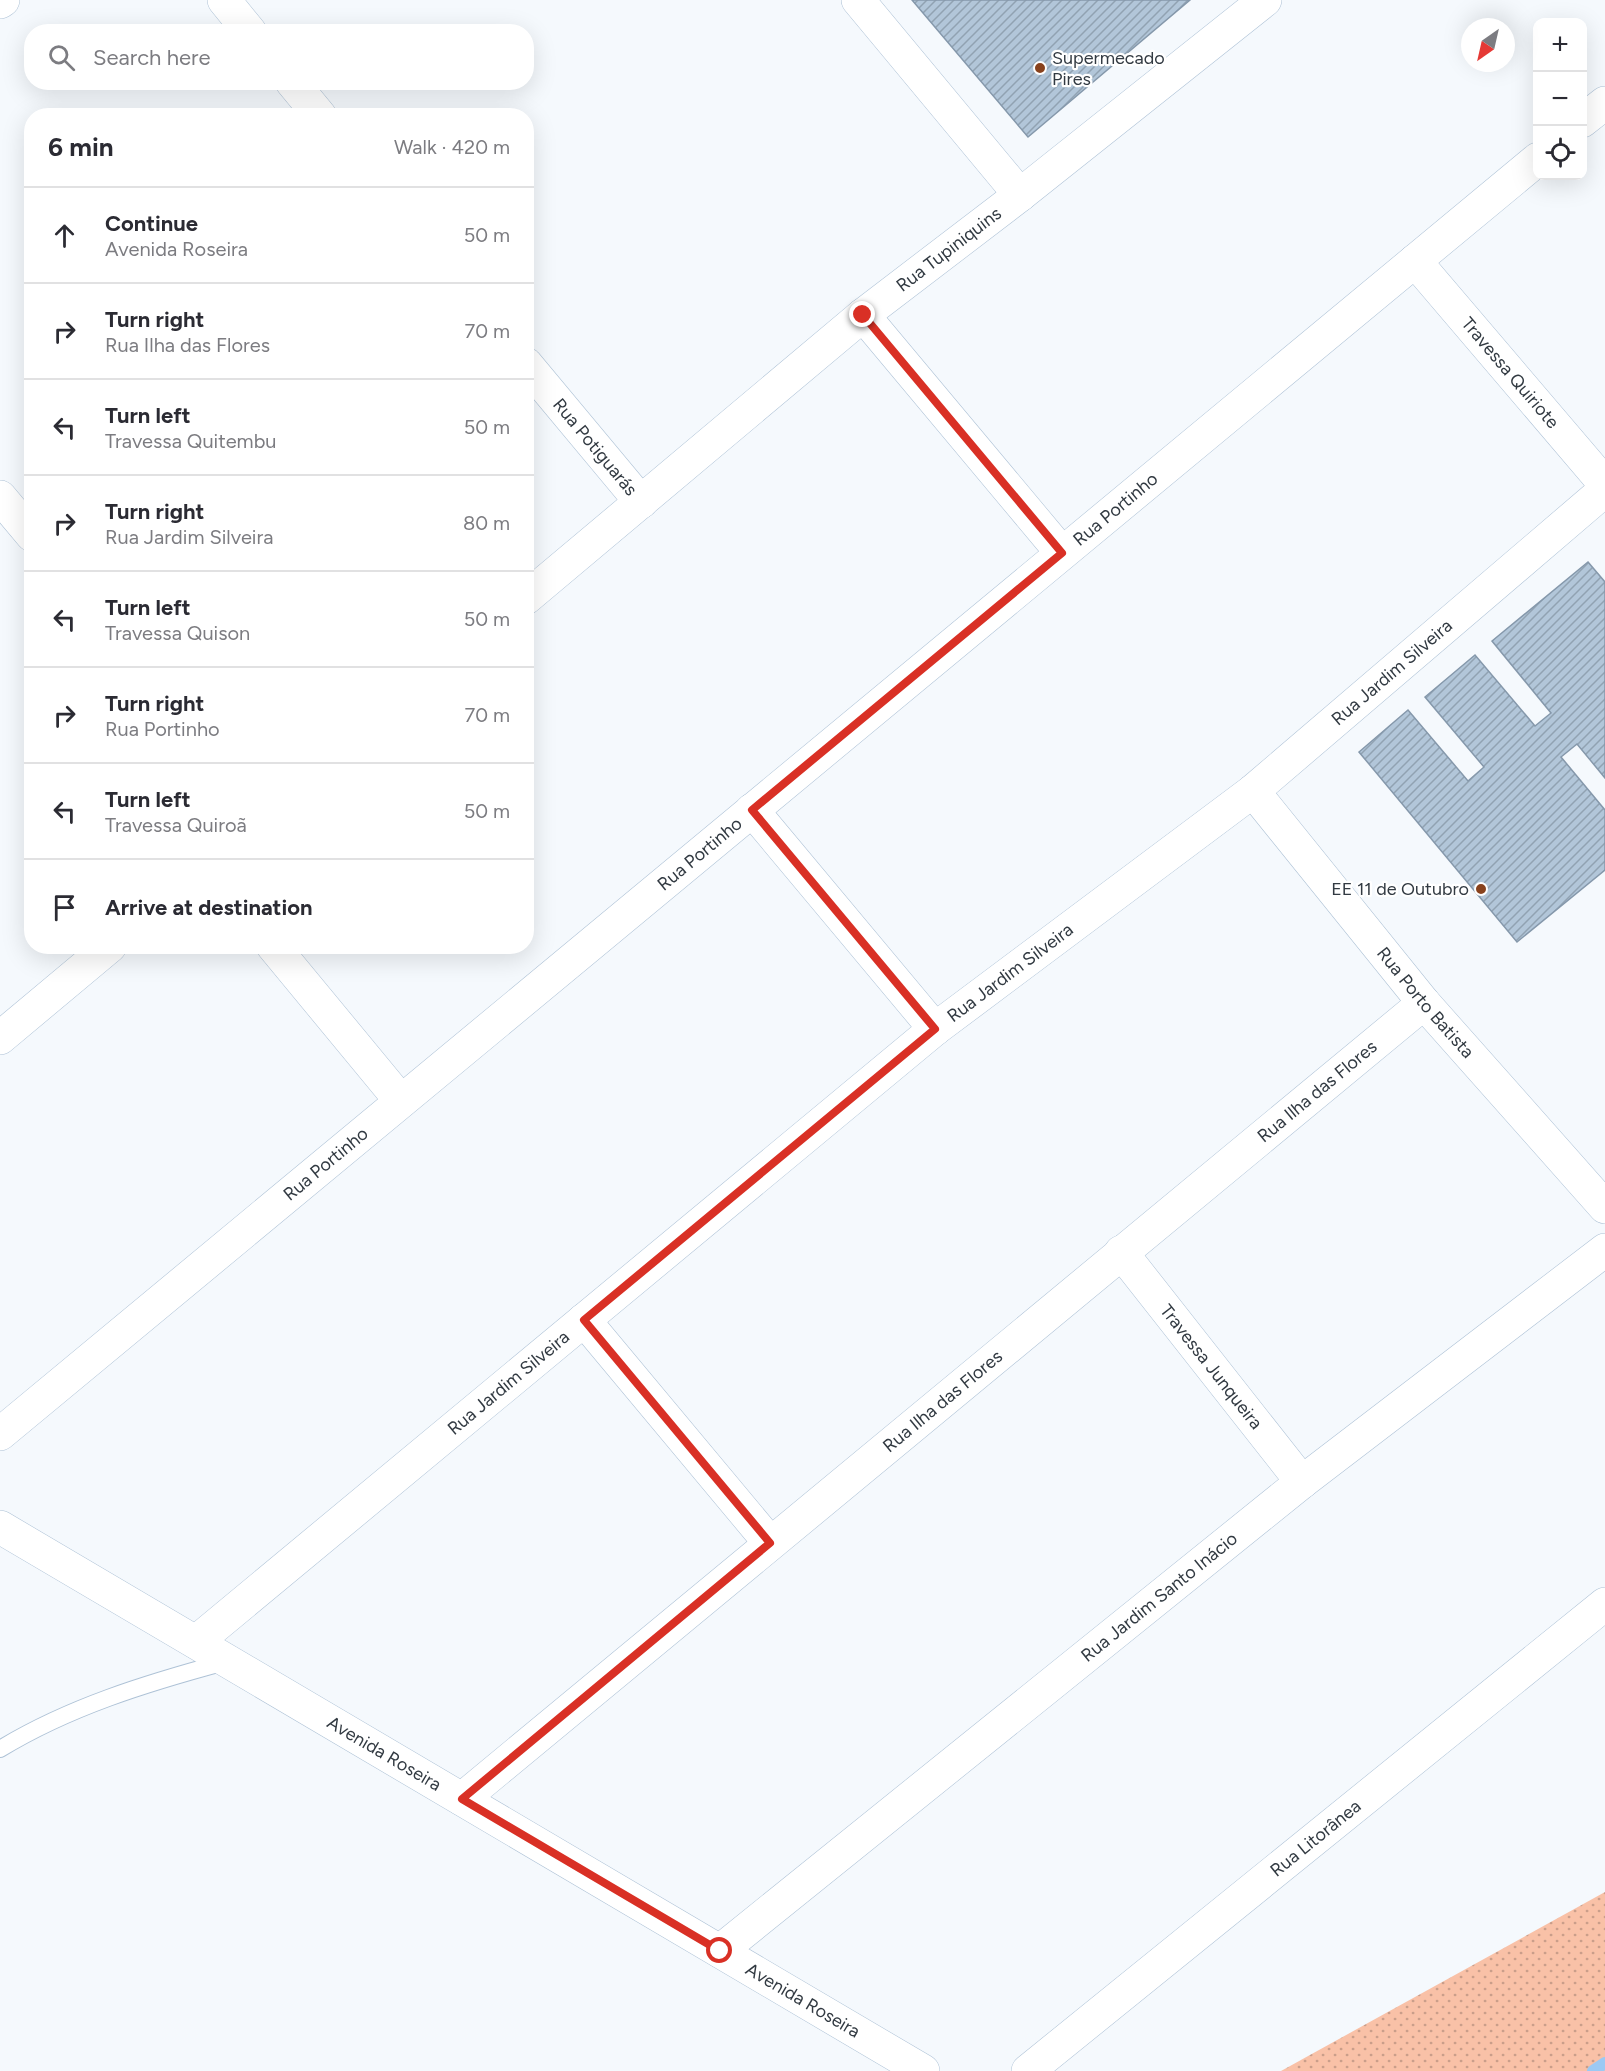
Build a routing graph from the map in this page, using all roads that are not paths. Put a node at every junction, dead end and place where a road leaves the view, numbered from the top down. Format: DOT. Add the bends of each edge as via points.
graph roads {
  1 [pos="224,0"];
  2 [pos="858,0"];
  3 [pos="1265,0"];
  4 [pos="244,24"];
  5 [pos="299,90"];
  6 [pos="1605,103"];
  7 [pos="313,108"];
  8 [pos="1587,117"];
  9 [pos="1533,163"];
  10 [pos="1020,195"];
  11 [pos="1415,261"];
  12 [pos="863,315"];
  13 [pos="534,374"];
  14 [pos="1605,484"];
  15 [pos="1605,490"];
  16 [pos="0,497"];
  17 [pos="641,502"];
  18 [pos="24,526"];
  19 [pos="1062,553"];
  20 [pos="534,591"];
  21 [pos="1253,791"];
  22 [pos="752,810"];
  23 [pos="100,954"];
  24 [pos="280,954"];
  25 [pos="1424,1003"];
  26 [pos="935,1029"];
  27 [pos="0,1038"];
  28 [pos="401,1101"];
  29 [pos="1605,1207"];
  30 [pos="1605,1250"];
  31 [pos="1120,1252"];
  32 [pos="584,1320"];
  33 [pos="0,1434"];
  34 [pos="1302,1482"];
  35 [pos="0,1527"];
  36 [pos="770,1543"];
  37 [pos="1605,1604"];
  38 [pos="196,1642"];
  39 [pos="229,1661"];
  40 [pos="0,1749"];
  41 [pos="462,1799"];
  42 [pos="720,1951"];
  43 [pos="923,2071"];
  44 [pos="1028,2071"];
  1 -- 4 [label="street"];
  2 -- 10 [label="street"];
  3 -- 10 [label="street, Rua Tupiniquins"];
  5 -- 7 [label="street"];
  6 -- 8 [label="street"];
  9 -- 11 [label="street, Rua Portinho"];
  10 -- 12 [label="street, Rua Tupiniquins"];
  11 -- 14 [label="street, Travessa Quiriote"];
  11 -- 19 [label="street, Rua Portinho"];
  12 -- 17 [label="street, Rua Tupiniquins"];
  12 -- 19 [label="street"];
  13 -- 17 [label="street, Rua Potiguarás"];
  15 -- 21 [label="street, Rua Jardim Silveira"];
  16 -- 18 [label="street"];
  17 -- 20 [label="street, Rua Tupiniquins"];
  19 -- 22 [label="street, Rua Portinho"];
  21 -- 25 [label="street, Rua Porto Batista"];
  21 -- 26 [label="street, Rua Jardim Silveira"];
  22 -- 26 [label="street"];
  22 -- 28 [label="street, Rua Portinho"];
  23 -- 27 [label="street"];
  24 -- 28 [label="street"];
  25 -- 29 [label="street, Rua Porto Batista"];
  25 -- 31 [label="street, Rua Ilha das Flores"];
  26 -- 32 [label="street, Rua Jardim Silveira"];
  28 -- 33 [label="street, Rua Portinho"];
  30 -- 34 [label="street, Rua Jardim Santo Inácio"];
  31 -- 34 [label="street, Travessa Junqueira"];
  31 -- 36 [label="street, Rua Ilha das Flores"];
  32 -- 36 [label="street"];
  32 -- 38 [label="street, Rua Jardim Silveira"];
  34 -- 42 [label="street, Rua Jardim Santo Inácio"];
  35 -- 38 [label="street, Avenida Roseira"];
  36 -- 41 [label="street, Rua Ilha das Flores"];
  37 -- 44 [label="street, Rua Litorânea"];
  38 -- 39 [label="street, Avenida Roseira"];
  39 -- 40 [label="lane" via="90,1705 36,1727"];
  39 -- 41 [label="street, Avenida Roseira"];
  41 -- 42 [label="street, Avenida Roseira"];
  42 -- 43 [label="street, Avenida Roseira"];
}
